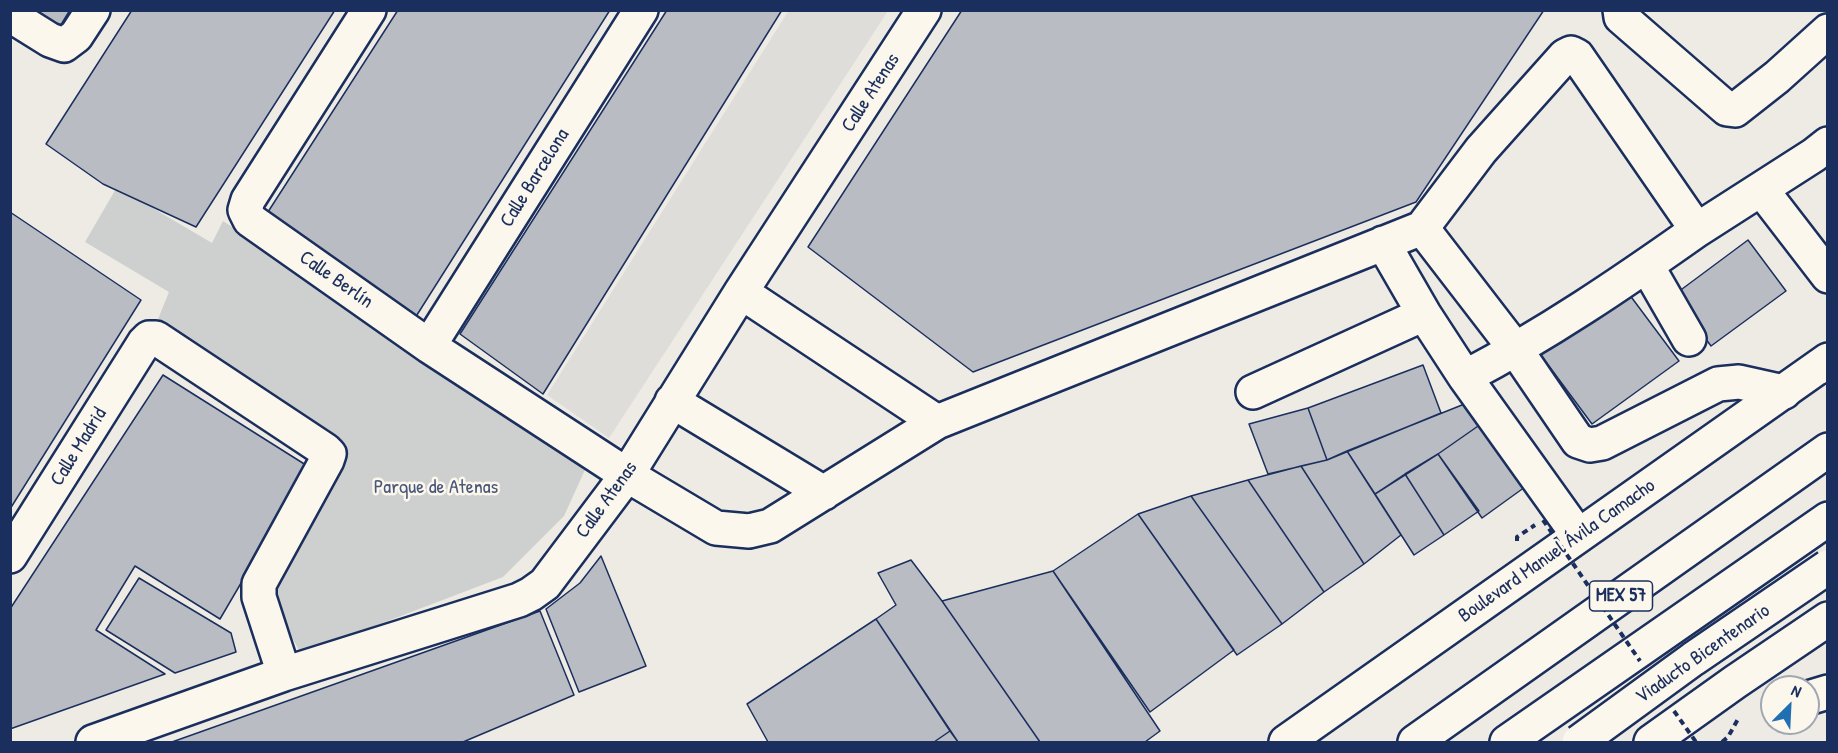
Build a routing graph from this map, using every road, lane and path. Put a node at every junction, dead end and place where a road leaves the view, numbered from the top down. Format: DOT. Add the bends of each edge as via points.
graph roads {
  1 [pos="93,10"];
  2 [pos="369,10"];
  3 [pos="640,10"];
  4 [pos="924,10"];
  5 [pos="1620,10"];
  6 [pos="10,15"];
  7 [pos="1827,31"];
  8 [pos="1823,151"];
  9 [pos="1761,189"];
  10 [pos="1422,228"];
  11 [pos="1697,231"];
  12 [pos="1383,243"];
  13 [pos="1647,266"];
  14 [pos="1827,276"];
  15 [pos="741,292"];
  16 [pos="1424,314"];
  17 [pos="1689,339"];
  18 [pos="429,346"];
  19 [pos="1516,350"];
  20 [pos="1825,364"];
  21 [pos="1465,377"];
  22 [pos="1252,392"];
  23 [pos="1784,392"];
  24 [pos="672,400"];
  25 [pos="938,422"];
  26 [pos="1827,450"];
  27 [pos="627,475"];
  28 [pos="824,493"];
  29 [pos="1827,519"];
  30 [pos="1543,520"];
  31 [pos="1578,535"];
  32 [pos="10,556"];
  33 [pos="1827,567"];
  34 [pos="1826,621"];
  35 [pos="1643,665"];
  36 [pos="284,674"];
  37 [pos="1669,704"];
  38 [pos="93,742"];
  39 [pos="1286,742"];
  40 [pos="1415,742"];
  41 [pos="1507,742"];
  42 [pos="1579,742"];
  43 [pos="1652,742"];
  44 [pos="1696,742"];
  1 -- 6 [label="main road" via="76,36 64,45"];
  2 -- 18 [label="main road, Calle Berlín" via="245,210 250,220"];
  3 -- 18 [label="main road, Calle Barcelona"];
  4 -- 15 [label="main road, Calle Atenas"];
  5 -- 7 [label="main road" via="1621,17 1727,109 1735,110"];
  8 -- 9 [label="main road"];
  9 -- 11 [label="main road"];
  9 -- 14 [label="main road"];
  10 -- 11 [label="main road" via="1488,142 1571,54 1577,56"];
  10 -- 12 [label="main road, Calle Berlín"];
  10 -- 19 [label="main road"];
  11 -- 13 [label="main road"];
  12 -- 16 [label="main road"];
  12 -- 25 [label="main road, Calle Berlín"];
  13 -- 17 [label="main road"];
  13 -- 19 [label="main road"];
  15 -- 24 [label="main road, Calle Atenas"];
  15 -- 25 [label="main road"];
  16 -- 21 [label="main road"];
  16 -- 22 [label="main road"];
  18 -- 27 [label="main road, Calle Berlín"];
  19 -- 21 [label="main road"];
  19 -- 23 [label="main road" via="1578,441 1590,445 1602,443 1718,384 1739,382"];
  20 -- 23 [label="main road, Boulevard Manuel Ávila Camacho"];
  21 -- 31 [label="main road"];
  23 -- 31 [label="main road, Boulevard Manuel Ávila Camacho"];
  24 -- 27 [label="main road, Calle Atenas"];
  24 -- 28 [label="main road"];
  25 -- 28 [label="main road, Calle Berlín"];
  26 -- 40 [label="main road, MEX 57"];
  27 -- 28 [label="main road, Calle Berlín" via="716,528 749,531 770,526"];
  27 -- 36 [label="main road, Calle Atenas" via="545,584 531,594"];
  29 -- 41 [label="main road, MEX 57"];
  30 -- 35 [label="path, bridge"];
  31 -- 39 [label="main road, Boulevard Manuel Ávila Camacho"];
  32 -- 36 [label="main road, Calle Madrid" via="144,343 156,338 329,454 259,584"];
  33 -- 42 [label="main road, Viaducto Bicentenario, bridge"];
  34 -- 43 [label="main road"];
  36 -- 38 [label="main road, Calle Atenas"];
  37 -- 44 [label="path, bridge"];
}
